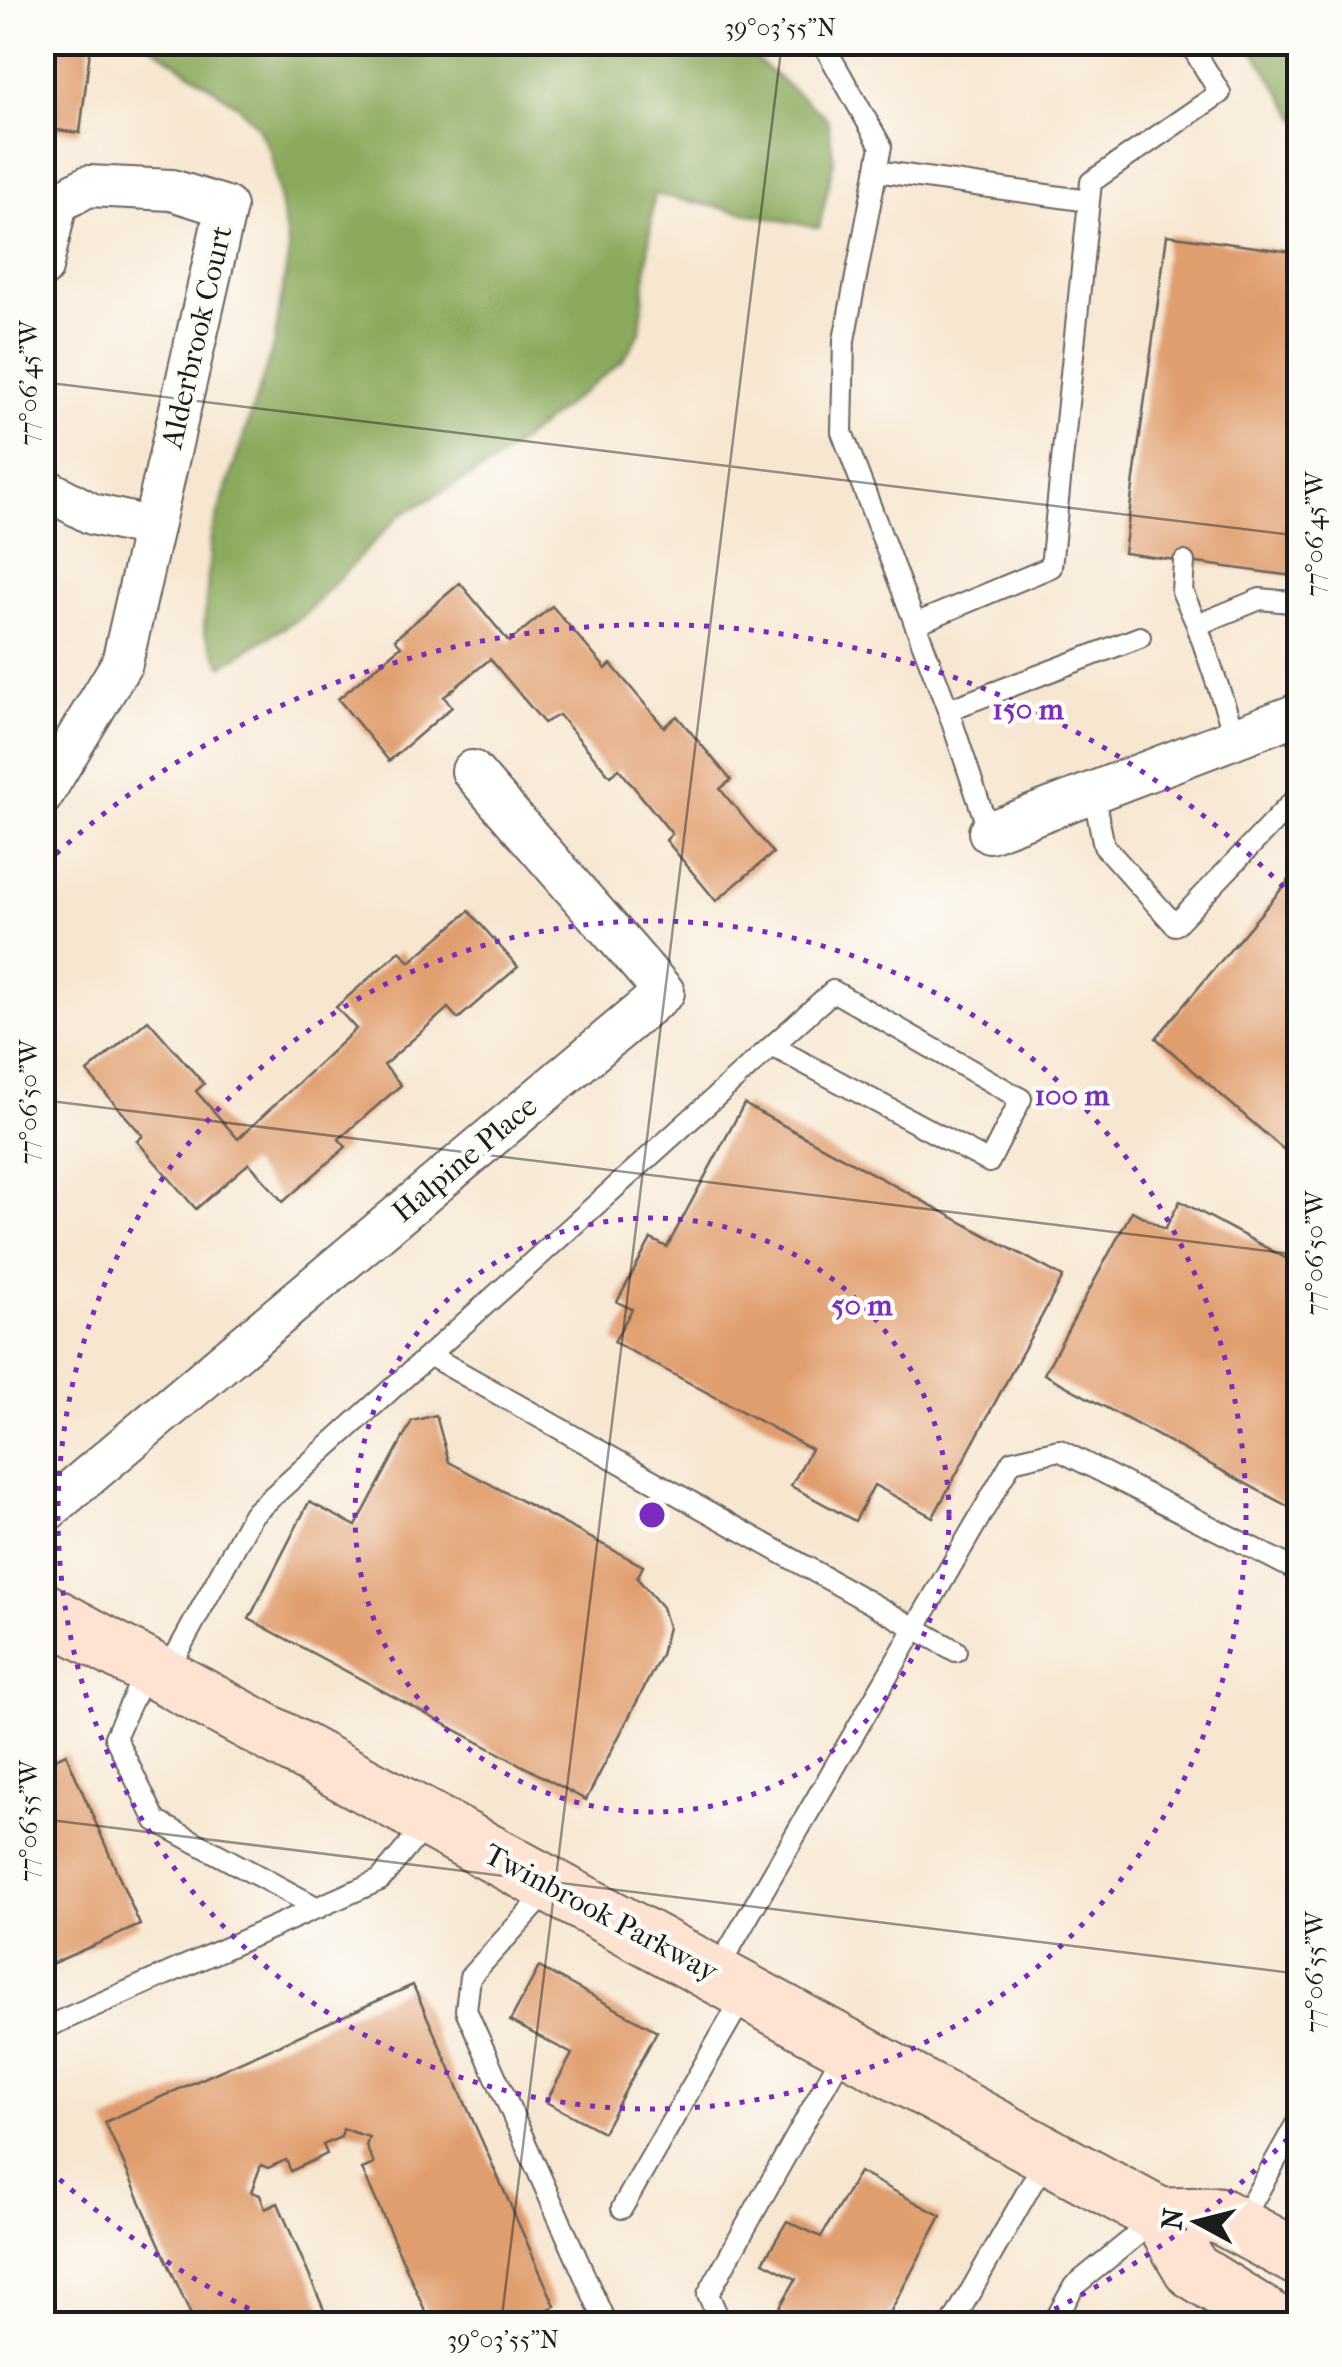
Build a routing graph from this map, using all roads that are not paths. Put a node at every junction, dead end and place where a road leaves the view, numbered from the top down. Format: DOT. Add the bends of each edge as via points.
graph roads {
  1 [pos="822,42"];
  2 [pos="1188,42"];
  3 [pos="876,171"];
  4 [pos="1089,200"];
  5 [pos="42,268"];
  6 [pos="42,487"];
  7 [pos="153,528"];
  8 [pos="1184,562"];
  9 [pos="1300,603"];
  10 [pos="915,624"];
  11 [pos="1196,625"];
  12 [pos="1140,637"];
  13 [pos="948,710"];
  14 [pos="1297,725"];
  15 [pos="1236,736"];
  16 [pos="472,771"];
  17 [pos="1093,792"];
  18 [pos="1300,794"];
  19 [pos="42,796"];
  20 [pos="989,832"];
  21 [pos="772,1046"];
  22 [pos="429,1356"];
  23 [pos="42,1515"];
  24 [pos="1300,1572"];
  25 [pos="42,1610"];
  26 [pos="916,1627"];
  27 [pos="956,1651"];
  28 [pos="156,1672"];
  29 [pos="430,1820"];
  30 [pos="552,1888"];
  31 [pos="318,1908"];
  32 [pos="731,1982"];
  33 [pos="42,2029"];
  34 [pos="848,2044"];
  35 [pos="1300,2117"];
  36 [pos="1048,2155"];
  37 [pos="622,2208"];
  38 [pos="1160,2216"];
  39 [pos="1239,2226"];
  40 [pos="1300,2259"];
  41 [pos="606,2324"];
  42 [pos="721,2324"];
  43 [pos="952,2324"];
  44 [pos="1053,2324"];
  45 [pos="1278,2324"];
  1 -- 3 [label="lane" via="881,146"];
  2 -- 4 [label="lane" via="1220,94 1091,182"];
  3 -- 4 [label="lane"];
  3 -- 10 [label="lane" via="844,340 842,432"];
  4 -- 10 [label="lane" via="1051,567"];
  5 -- 7 [label="street, Alderbrook Court" via="57,203 88,186 172,190 226,207"];
  6 -- 7 [label="street" via="92,514"];
  7 -- 19 [label="street, Alderbrook Court" via="122,663"];
  8 -- 11 [label="lane" via="1182,591"];
  9 -- 11 [label="lane" via="1260,599"];
  10 -- 13 [label="lane"];
  11 -- 15 [label="lane"];
  12 -- 13 [label="lane"];
  13 -- 20 [label="lane"];
  14 -- 15 [label="street"];
  15 -- 17 [label="street"];
  16 -- 23 [label="street, Halpine Place" via="664,992"];
  17 -- 18 [label="lane" via="1104,846 1175,925"];
  17 -- 20 [label="street"];
  21 -- 21 [label="lane" via="833,991 1022,1099 989,1162"];
  21 -- 22 [label="lane"];
  22 -- 26 [label="lane"];
  22 -- 28 [label="lane" via="253,1514"];
  24 -- 26 [label="lane" via="1059,1450 1012,1461"];
  25 -- 28 [label="main road, Twinbrook Parkway"];
  26 -- 27 [label="lane"];
  26 -- 32 [label="lane"];
  28 -- 29 [label="main road, Twinbrook Parkway"];
  28 -- 31 [label="lane" via="115,1737 156,1821"];
  29 -- 30 [label="main road, Twinbrook Parkway"];
  29 -- 31 [label="lane" via="380,1880"];
  30 -- 32 [label="main road, Twinbrook Parkway"];
  30 -- 41 [label="lane" via="470,1977 466,2010"];
  31 -- 33 [label="lane"];
  32 -- 34 [label="main road, Twinbrook Parkway"];
  32 -- 37 [label="lane"];
  34 -- 36 [label="main road, Twinbrook Parkway"];
  34 -- 42 [label="lane" via="708,2294"];
  35 -- 39 [label="lane"];
  36 -- 38 [label="main road, Twinbrook Parkway"];
  36 -- 43 [label="lane"];
  38 -- 39 [label="main road" via="1218,2214"];
  38 -- 44 [label="lane" via="1074,2286"];
  38 -- 45 [label="main road" via="1192,2270"];
  39 -- 40 [label="main road"];
}
